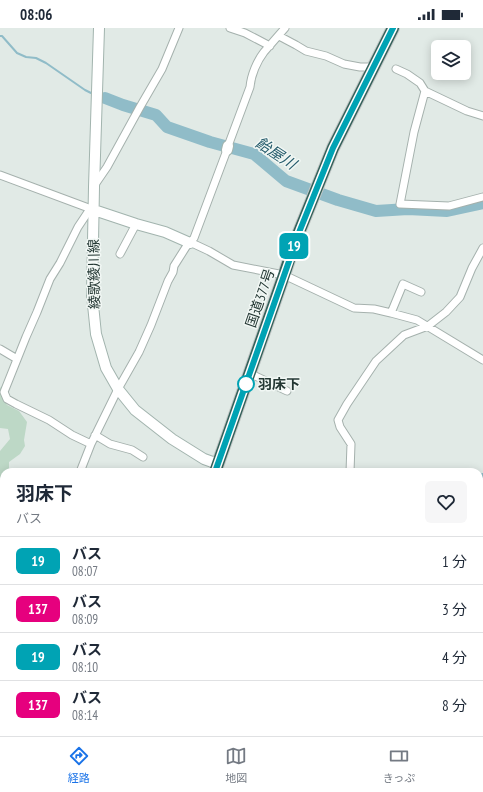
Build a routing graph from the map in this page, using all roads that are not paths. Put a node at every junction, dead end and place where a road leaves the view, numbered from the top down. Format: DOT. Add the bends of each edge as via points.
graph roads {
  1 [pos="99,28"];
  2 [pos="179,28"];
  3 [pos="230,28"];
  4 [pos="285,28"];
  5 [pos="393,28"];
  6 [pos="279,36"];
  7 [pos="270,46"];
  8 [pos="373,67"];
  9 [pos="396,70"];
  10 [pos="425,91"];
  11 [pos="483,116"];
  12 [pos="0,175"];
  13 [pos="94,187"];
  14 [pos="483,197"];
  15 [pos="92,209"];
  16 [pos="136,224"];
  17 [pos="190,243"];
  18 [pos="483,248"];
  19 [pos="120,254"];
  20 [pos="284,275"];
  21 [pos="421,292"];
  22 [pos="391,313"];
  23 [pos="428,326"];
  24 [pos="0,349"];
  25 [pos="17,359"];
  26 [pos="483,360"];
  27 [pos="249,373"];
  28 [pos="118,389"];
  29 [pos="287,391"];
  30 [pos="95,435"];
  31 [pos="91,444"];
  32 [pos="143,457"];
  33 [pos="82,468"];
  34 [pos="216,468"];
  35 [pos="350,468"];
  1 -- 13 [label="main road, 綾歌綾川線"];
  2 -- 13 [label="street" via="162,69"];
  3 -- 7 [label="street"];
  4 -- 6 [label="street"];
  5 -- 8 [label="highway, 国道377号"];
  6 -- 7 [label="street"];
  6 -- 8 [label="street" via="306,51 344,64"];
  7 -- 17 [label="street" via="256,66 194,238"];
  8 -- 20 [label="highway, 国道377号" via="333,148"];
  9 -- 10 [label="street" via="420,83"];
  10 -- 11 [label="street"];
  10 -- 14 [label="street" via="400,204 449,206"];
  12 -- 15 [label="street"];
  13 -- 15 [label="main road, 綾歌綾川線"];
  15 -- 16 [label="main road"];
  15 -- 25 [label="street" via="78,227 50,279"];
  15 -- 28 [label="main road, 綾歌綾川線" via="92,295 96,334 106,368"];
  16 -- 17 [label="main road" via="165,232"];
  16 -- 19 [label="street"];
  17 -- 20 [label="street" via="233,264"];
  17 -- 28 [label="street" via="174,266 139,352"];
  18 -- 23 [label="street" via="460,297"];
  20 -- 22 [label="street" via="354,308"];
  20 -- 27 [label="highway, 国道377号"];
  21 -- 22 [label="street" via="403,284"];
  22 -- 23 [label="street" via="417,320"];
  23 -- 26 [label="street"];
  23 -- 35 [label="street" via="404,335 376,362 338,420 351,444"];
  24 -- 25 [label="street"];
  25 -- 31 [label="street" via="4,392 7,399"];
  27 -- 29 [label="street"];
  27 -- 34 [label="highway, 国道377号"];
  28 -- 30 [label="street"];
  28 -- 34 [label="main road, 綾歌綾川線" via="135,410 172,439"];
  30 -- 31 [label="street"];
  30 -- 32 [label="street"];
  31 -- 33 [label="street"];
}
